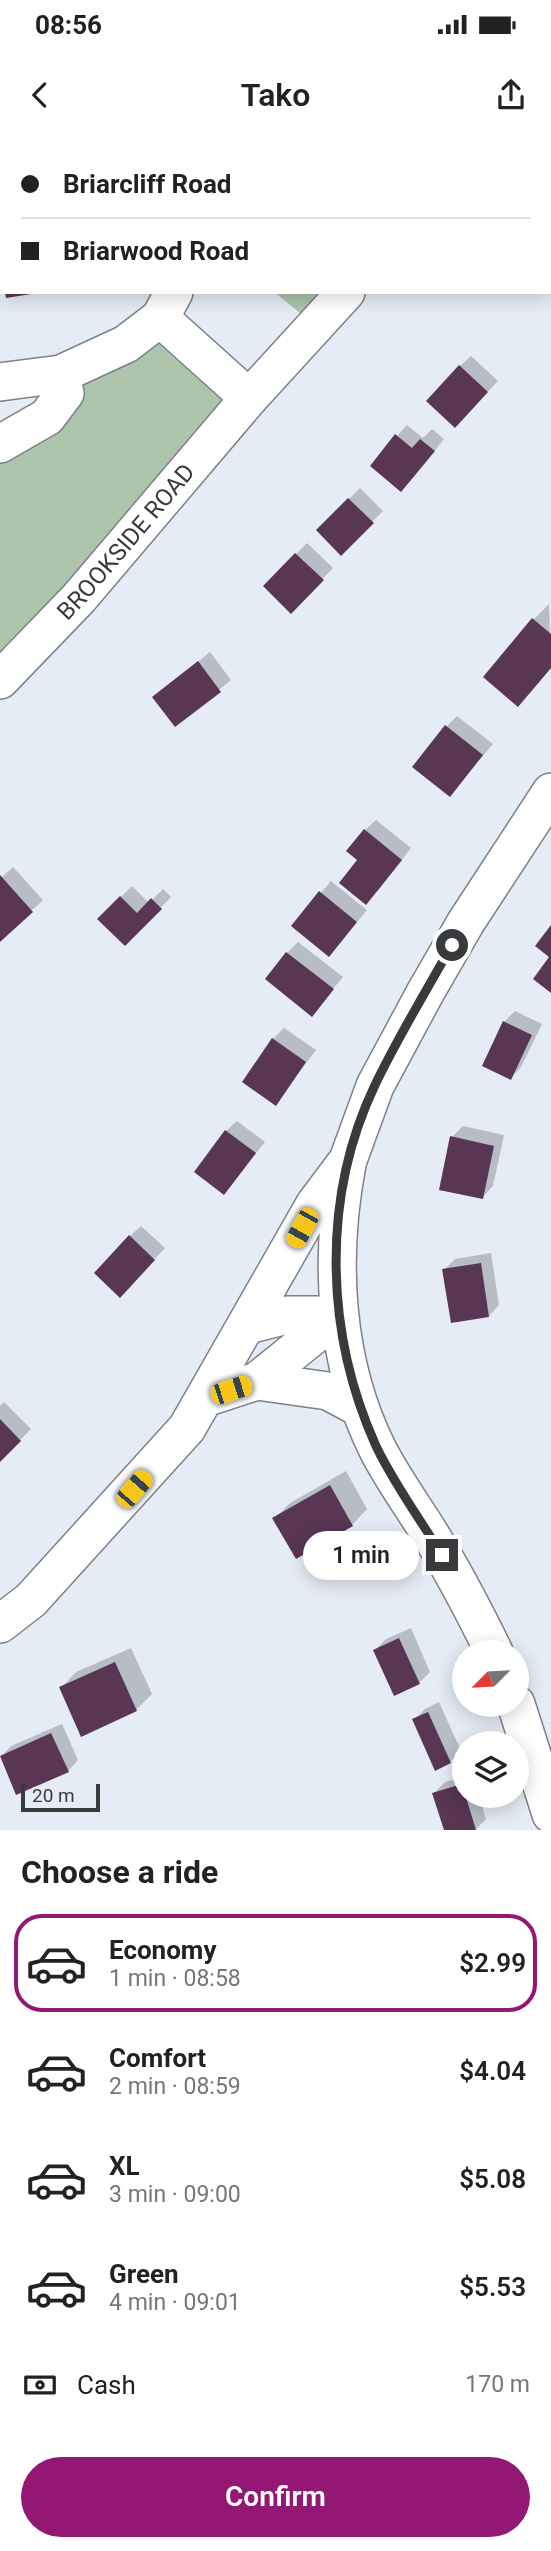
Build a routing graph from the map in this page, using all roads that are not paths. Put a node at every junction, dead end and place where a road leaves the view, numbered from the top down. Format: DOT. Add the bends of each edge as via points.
graph roads {
  1 [pos="344,294"];
  2 [pos="167,305"];
  3 [pos="61,374"];
  4 [pos="0,382"];
  5 [pos="248,398"];
  6 [pos="0,444"];
  7 [pos="0,680"];
  8 [pos="551,792"];
  9 [pos="348,1160"];
  10 [pos="340,1315"];
  11 [pos="248,1325"];
  12 [pos="257,1381"];
  13 [pos="205,1398"];
  14 [pos="360,1408"];
  15 [pos="0,1624"];
  16 [pos="488,1640"];
  17 [pos="520,1717"];
  18 [pos="551,1814"];
  1 -- 5 [label="street, BROOKSIDE ROAD"];
  2 -- 3 [label="street" via="126,344"];
  2 -- 5 [label="street"];
  3 -- 4 [label="street"];
  3 -- 6 [label="street" via="65,393 47,417"];
  5 -- 7 [label="street, BROOKSIDE ROAD" via="79,598"];
  8 -- 9 [label="street" via="425,993 375,1086"];
  9 -- 10 [label="street" via="339,1210 336,1269"];
  9 -- 11 [label="street" via="315,1204"];
  10 -- 11 [label="street" via="287,1315"];
  10 -- 12 [label="street"];
  10 -- 14 [label="street"];
  11 -- 13 [label="street"];
  12 -- 13 [label="street"];
  12 -- 14 [label="street" via="328,1391"];
  13 -- 15 [label="street" via="187,1428 116,1509 31,1600"];
  14 -- 16 [label="street" via="377,1449"];
  17 -- 18 [label="street"];
}
